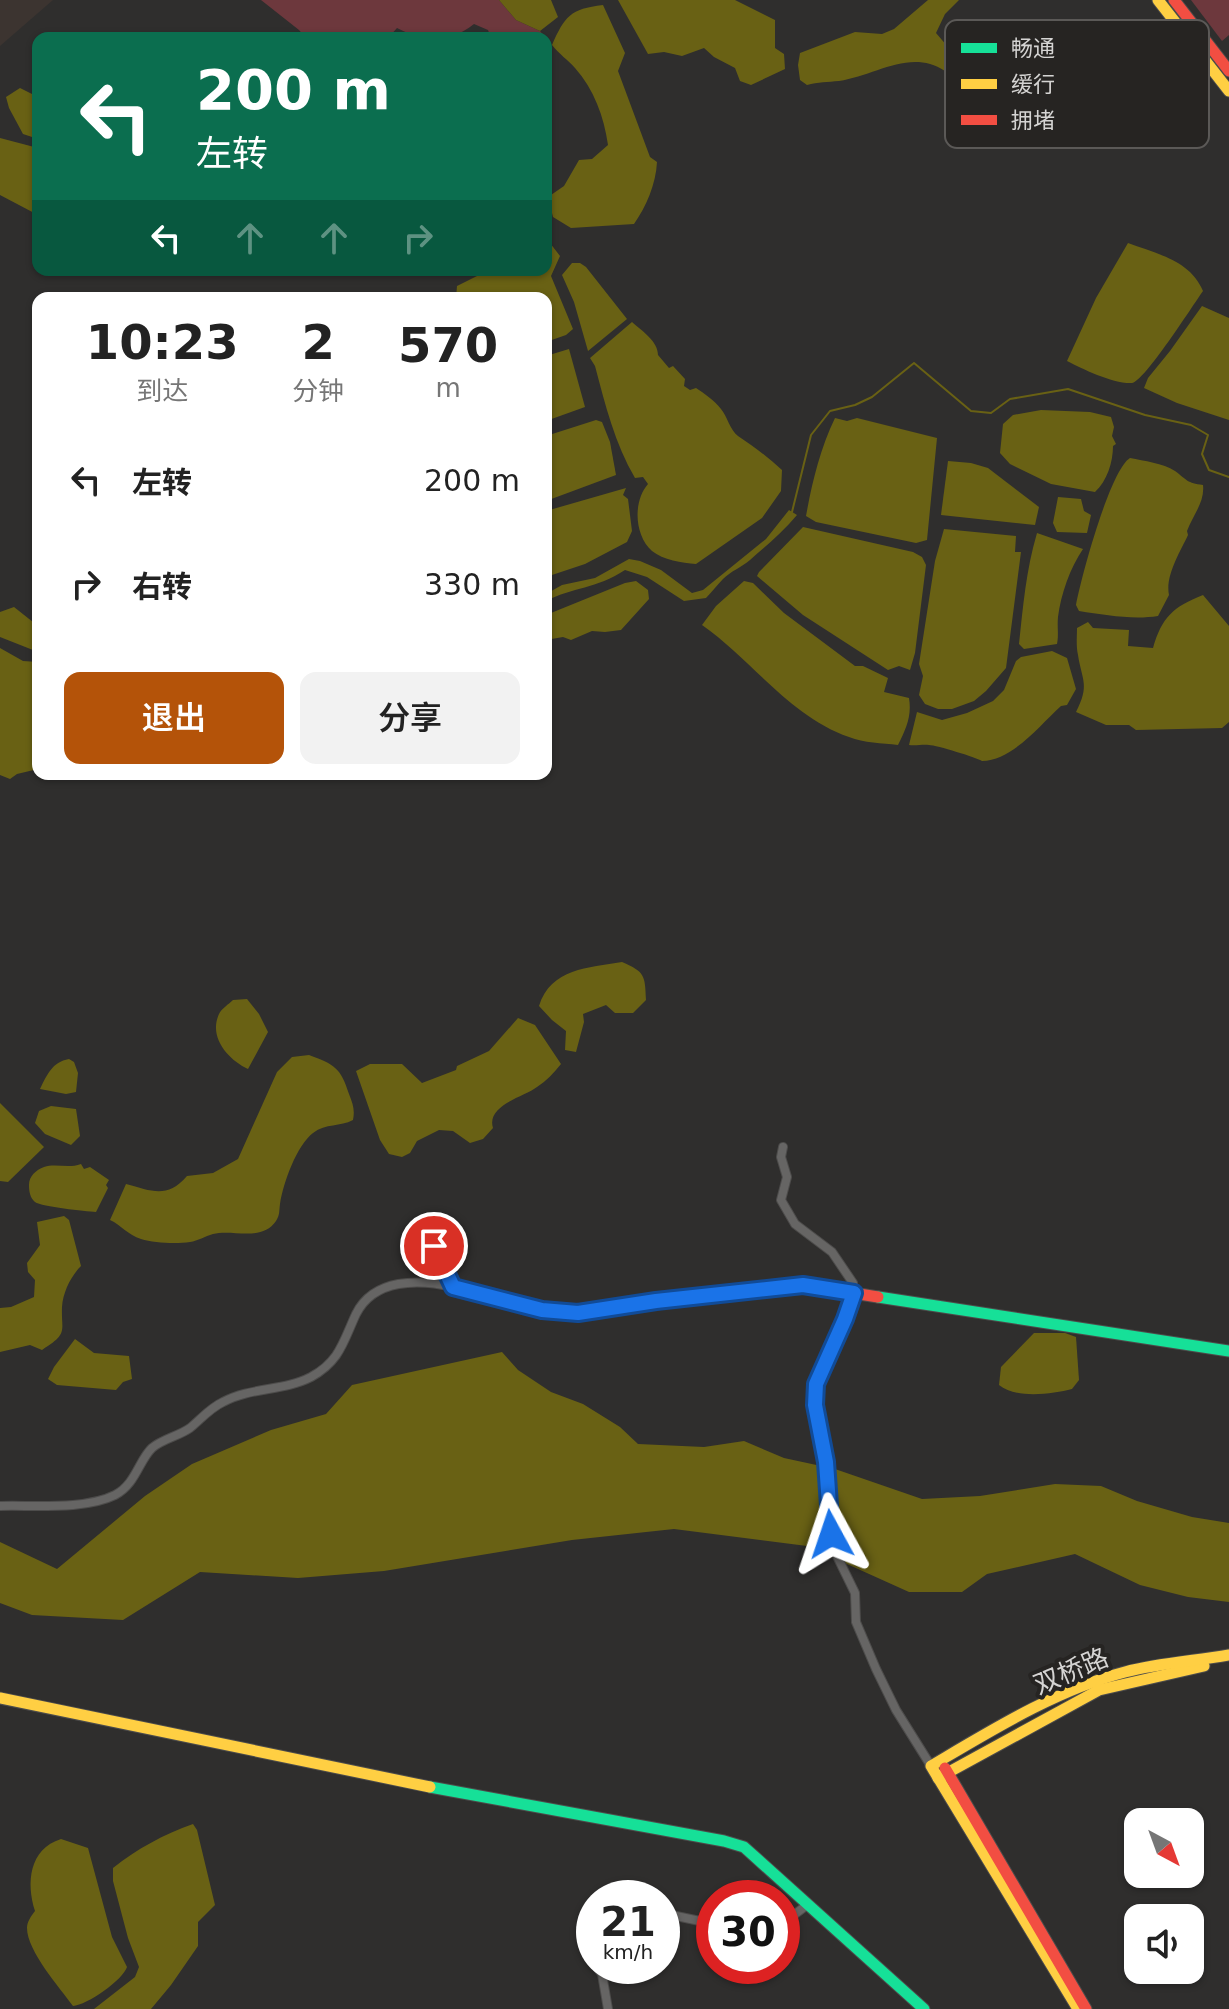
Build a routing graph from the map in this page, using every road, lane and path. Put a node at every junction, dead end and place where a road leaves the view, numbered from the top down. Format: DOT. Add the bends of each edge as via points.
graph roads {
  1 [pos="1158,0"];
  2 [pos="1174,0"];
  3 [pos="1174,20"];
  4 [pos="1189,20"];
  5 [pos="1209,45"];
  6 [pos="1209,65"];
  7 [pos="1229,71"];
  8 [pos="1229,91"];
  9 [pos="783,1147"];
  10 [pos="421,1222"];
  11 [pos="453,1287"];
  12 [pos="854,1293"];
  13 [pos="1229,1351"];
  14 [pos="0,1506"];
  15 [pos="1229,1655"];
  16 [pos="1229,1662"];
  17 [pos="0,1698"];
  18 [pos="936,1764"];
  19 [pos="942,1775"];
  20 [pos="807,1905"];
  21 [pos="800,1910"];
  22 [pos="604,1984"];
  23 [pos="608,2009"];
  24 [pos="924,2009"];
  25 [pos="1078,2009"];
  26 [pos="1086,2009"];
  1 -- 3 [label="street"];
  2 -- 4 [label="street"];
  5 -- 7 [label="street"];
  6 -- 8 [label="street"];
  9 -- 12 [label="street" via="787,1177 781,1200 795,1224 832,1252"];
  10 -- 11 [label="street"];
  11 -- 12 [label="street" via="542,1310 578,1313 803,1285"];
  11 -- 14 [label="street" via="401,1282 375,1292 357,1311 336,1358 311,1377 225,1401 151,1448 138,1473 117,1494 91,1504"];
  12 -- 13 [label="street"];
  12 -- 18 [label="street" via="816,1384 834,1550 855,1593 856,1622 876,1669 896,1710"];
  15 -- 18 [label="street, 双桥路" via="1105,1677"];
  16 -- 19 [label="street" via="1099,1690"];
  17 -- 20 [label="street" via="542,1810 724,1841 752,1853"];
  18 -- 19 [label="street"];
  19 -- 25 [label="street"];
  19 -- 26 [label="street"];
  20 -- 21 [label="street"];
  20 -- 24 [label="street"];
  22 -- 23 [label="street"];
}
